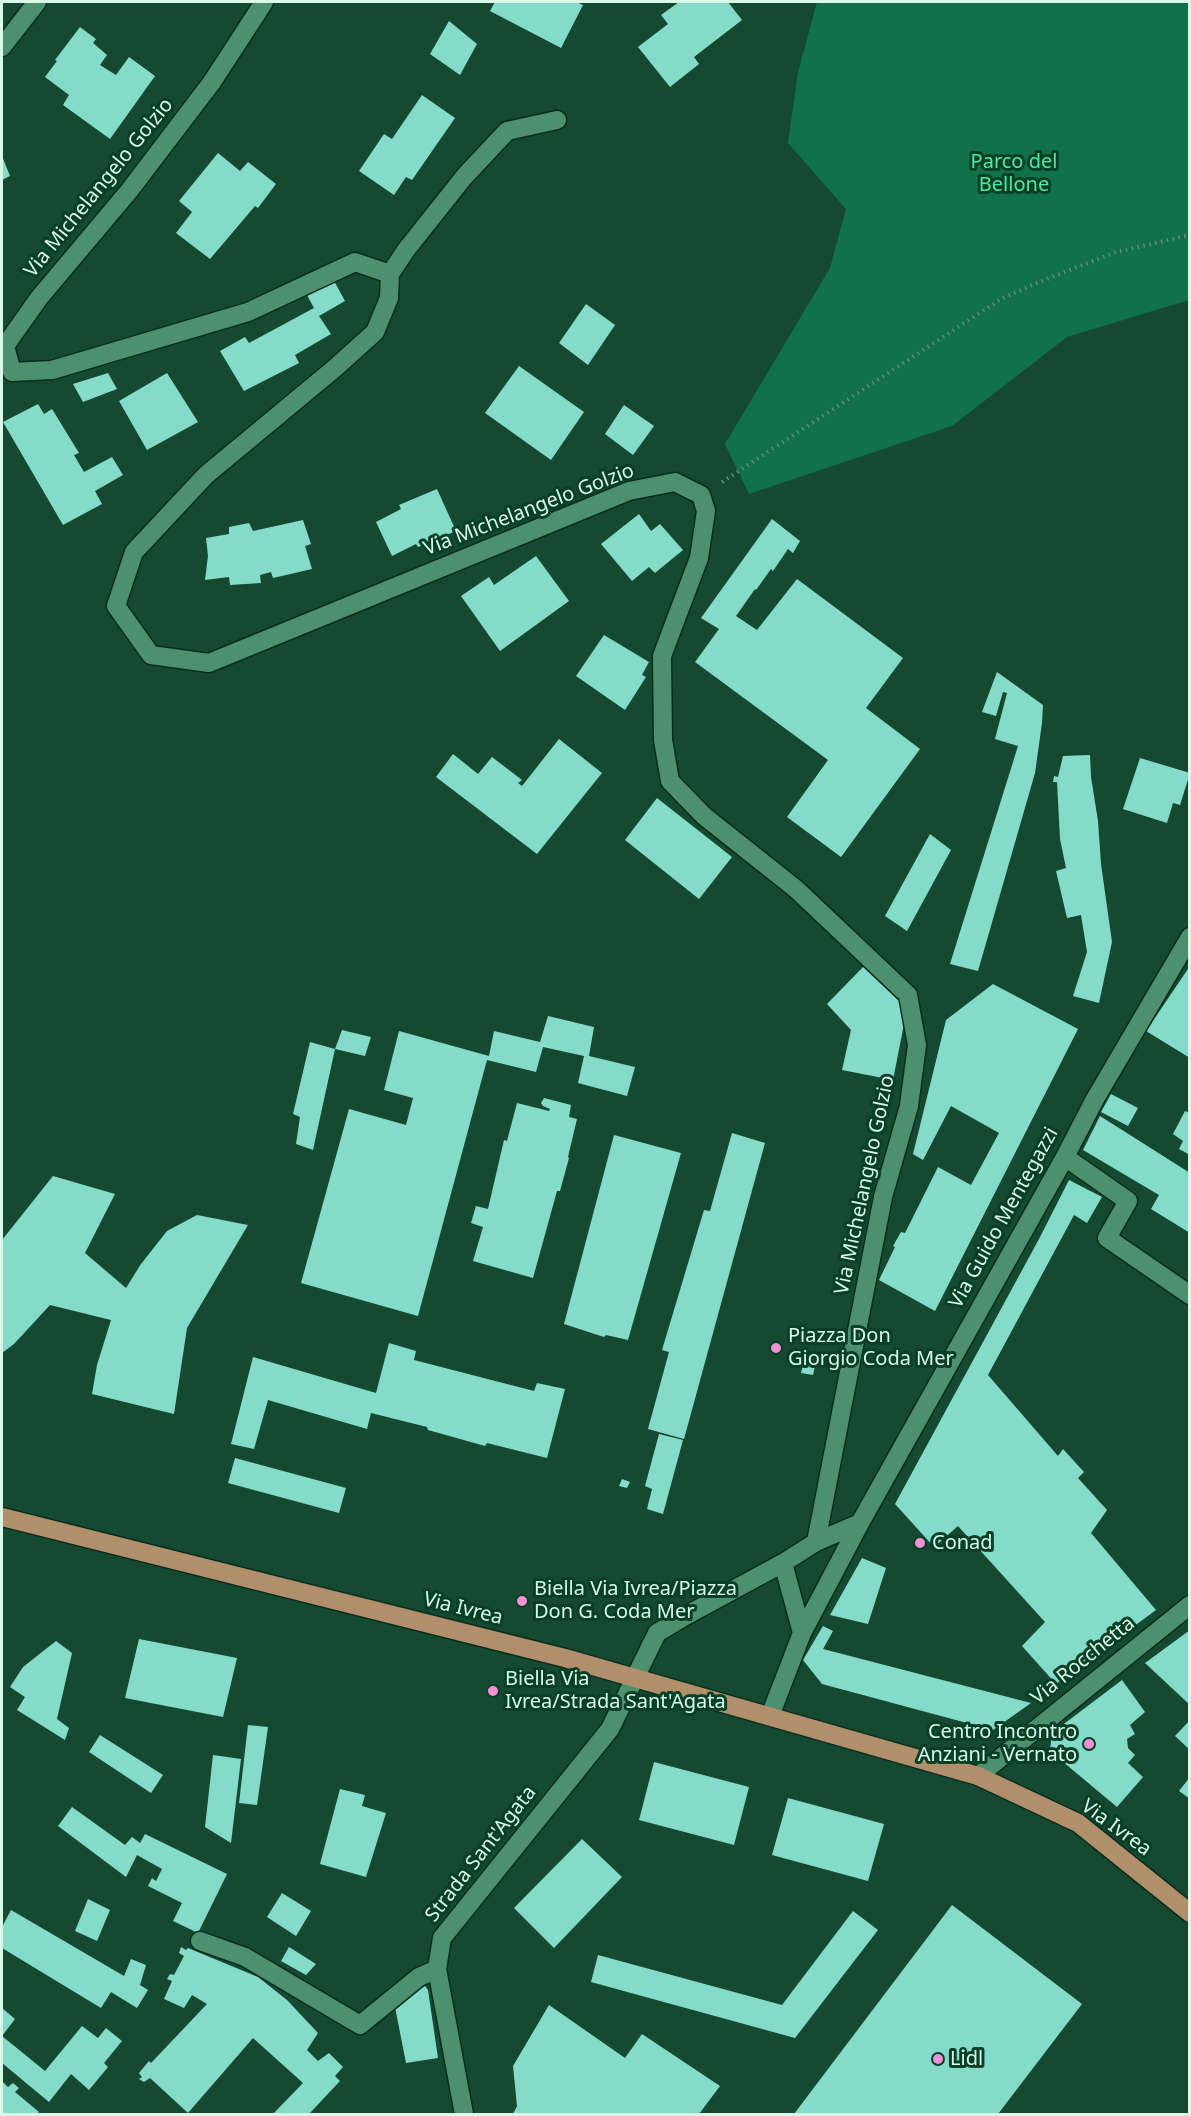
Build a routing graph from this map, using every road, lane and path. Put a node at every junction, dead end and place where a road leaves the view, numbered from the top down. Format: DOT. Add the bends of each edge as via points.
graph roads {
  1 [pos="37,2"];
  2 [pos="264,2"];
  3 [pos="2,47"];
  4 [pos="556,120"];
  5 [pos="1190,235"];
  6 [pos="390,274"];
  7 [pos="701,495"];
  8 [pos="1190,938"];
  9 [pos="1065,1157"];
  10 [pos="1190,1295"];
  11 [pos="2,1517"];
  12 [pos="860,1522"];
  13 [pos="816,1542"];
  14 [pos="783,1563"];
  15 [pos="1190,1605"];
  16 [pos="802,1633"];
  17 [pos="634,1678"];
  18 [pos="770,1716"];
  19 [pos="978,1776"];
  20 [pos="1190,1913"];
  21 [pos="200,1941"];
  22 [pos="437,1969"];
  23 [pos="464,2115"];
  1 -- 3 [label="street"];
  2 -- 6 [label="street, Via Michelangelo Golzio" via="212,82 5,346 12,372 52,370 248,312 355,262"];
  4 -- 6 [label="street, Via Michelangelo Golzio" via="507,131 465,177"];
  5 -- 7 [label="path" via="1116,252 1001,299"];
  6 -- 7 [label="street, Via Michelangelo Golzio" via="389,298 375,332 206,475 134,552 116,606 151,655 209,663 629,491 675,482"];
  7 -- 13 [label="street, Via Michelangelo Golzio" via="706,511 699,558 662,656 663,740 670,781 704,816 796,889 908,995 917,1045 909,1106 883,1197"];
  8 -- 9 [label="street, Via Guido Mentegazzi"];
  9 -- 10 [label="street" via="1128,1201 1107,1238"];
  9 -- 12 [label="street, Via Guido Mentegazzi"];
  11 -- 17 [label="main road, Via Ivrea"];
  12 -- 13 [label="street"];
  12 -- 16 [label="street, Via Guido Mentegazzi"];
  13 -- 14 [label="street"];
  14 -- 16 [label="street"];
  14 -- 17 [label="street" via="657,1633"];
  15 -- 19 [label="street, Via Rocchetta"];
  16 -- 18 [label="street, Via Guido Mentegazzi"];
  17 -- 18 [label="main road, Via Ivrea"];
  17 -- 22 [label="street, Strada Sant'Agata" via="610,1729 442,1938"];
  18 -- 19 [label="main road, Via Ivrea"];
  19 -- 20 [label="main road, Via Ivrea" via="1078,1823"];
  21 -- 22 [label="street" via="244,1957 360,2025 419,1977"];
  22 -- 23 [label="street, Strada Sant'Agata"];
}
